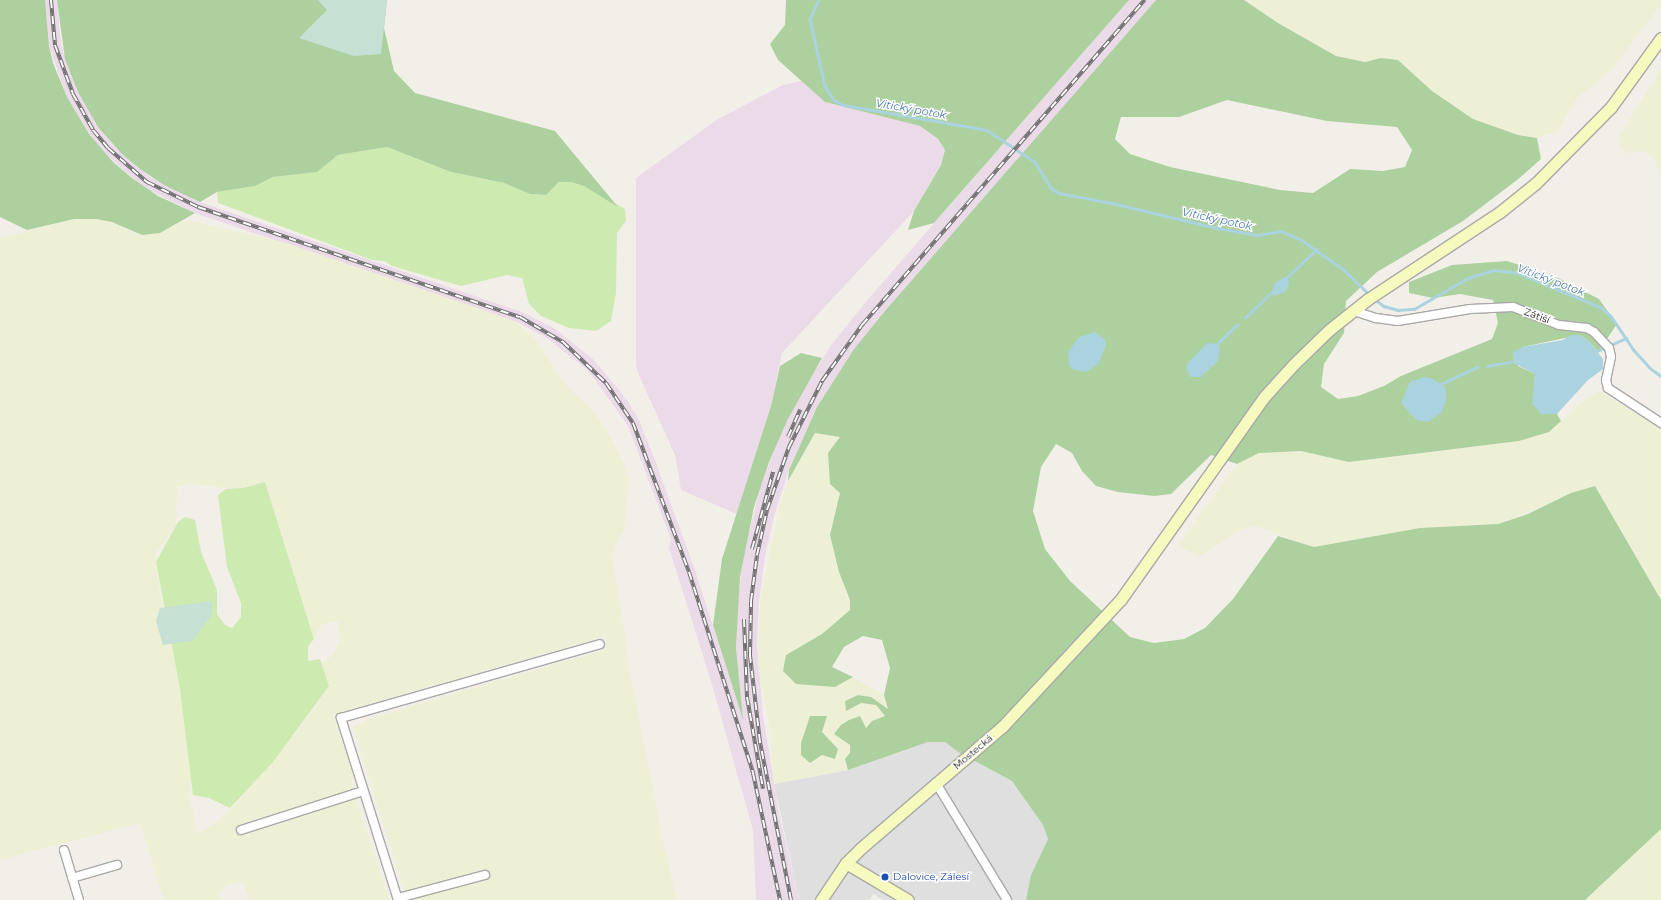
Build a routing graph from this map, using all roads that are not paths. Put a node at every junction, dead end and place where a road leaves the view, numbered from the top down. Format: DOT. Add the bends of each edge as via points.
graph roads {
  1 [pos="1661,38"];
  2 [pos="1354,311"];
  3 [pos="1661,423"];
  4 [pos="600,644"];
  5 [pos="936,783"];
  6 [pos="363,791"];
  7 [pos="241,830"];
  8 [pos="64,850"];
  9 [pos="846,863"];
  10 [pos="117,865"];
  11 [pos="485,875"];
  12 [pos="72,878"];
  13 [pos="398,899"];
  14 [pos="79,900"];
  15 [pos="821,900"];
  16 [pos="908,900"];
  17 [pos="1007,900"];
  1 -- 2 [label="street, Mostecká" via="1611,108 1536,183 1500,212"];
  2 -- 3 [label="street, Zátiší" via="1398,322 1478,308 1513,307 1559,325 1587,328 1609,348 1612,357 1606,380 1608,388"];
  2 -- 5 [label="street, Mostecká" via="1318,340 1264,397 1121,599 1003,726"];
  4 -- 6 [label="street" via="341,718"];
  5 -- 9 [label="street, Mostecká"];
  5 -- 17 [label="street"];
  6 -- 7 [label="street"];
  6 -- 13 [label="street"];
  8 -- 12 [label="street"];
  9 -- 15 [label="street, Mostecká"];
  9 -- 16 [label="street"];
  10 -- 12 [label="street"];
  11 -- 13 [label="street"];
  12 -- 14 [label="street"];
}
